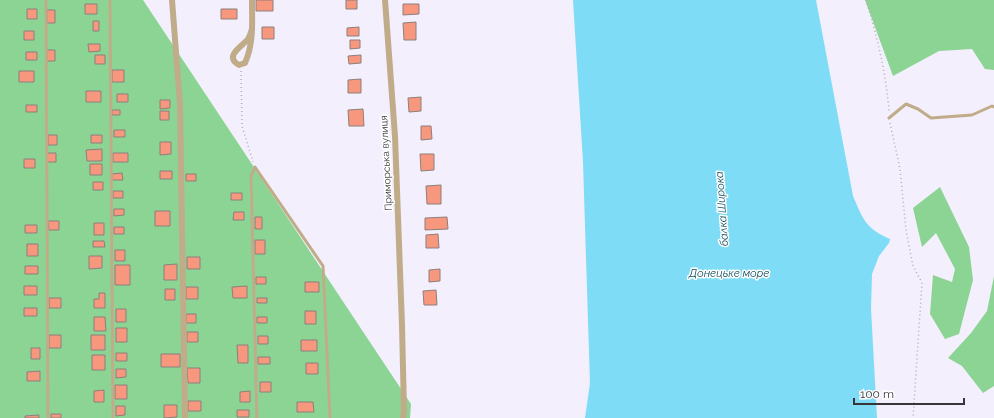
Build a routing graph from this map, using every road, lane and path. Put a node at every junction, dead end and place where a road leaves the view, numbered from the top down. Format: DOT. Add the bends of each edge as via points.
graph roads {
  1 [pos="46,0"];
  2 [pos="110,0"];
  3 [pos="172,0"];
  4 [pos="252,0"];
  5 [pos="386,0"];
  6 [pos="866,0"];
  7 [pos="252,29"];
  8 [pos="241,65"];
  9 [pos="994,107"];
  10 [pos="889,118"];
  11 [pos="255,166"];
  12 [pos="48,418"];
  13 [pos="113,418"];
  14 [pos="185,418"];
  15 [pos="256,418"];
  16 [pos="330,418"];
  17 [pos="403,418"];
  18 [pos="913,418"];
  1 -- 12 [label="lane"];
  2 -- 13 [label="lane"];
  3 -- 14 [label="street" via="180,104"];
  4 -- 7 [label="street"];
  5 -- 17 [label="street, Приморська вулиця" via="395,136"];
  6 -- 10 [label="path" via="887,89"];
  7 -- 8 [label="street" via="249,54 245,63"];
  7 -- 8 [label="street" via="248,39 234,54 236,64"];
  8 -- 11 [label="path" via="242,126"];
  9 -- 10 [label="lane" via="972,115 932,118 906,104"];
  10 -- 18 [label="path" via="900,169 906,230 913,266 922,283"];
  11 -- 15 [label="lane" via="251,176"];
  11 -- 16 [label="lane" via="323,266"];
}
